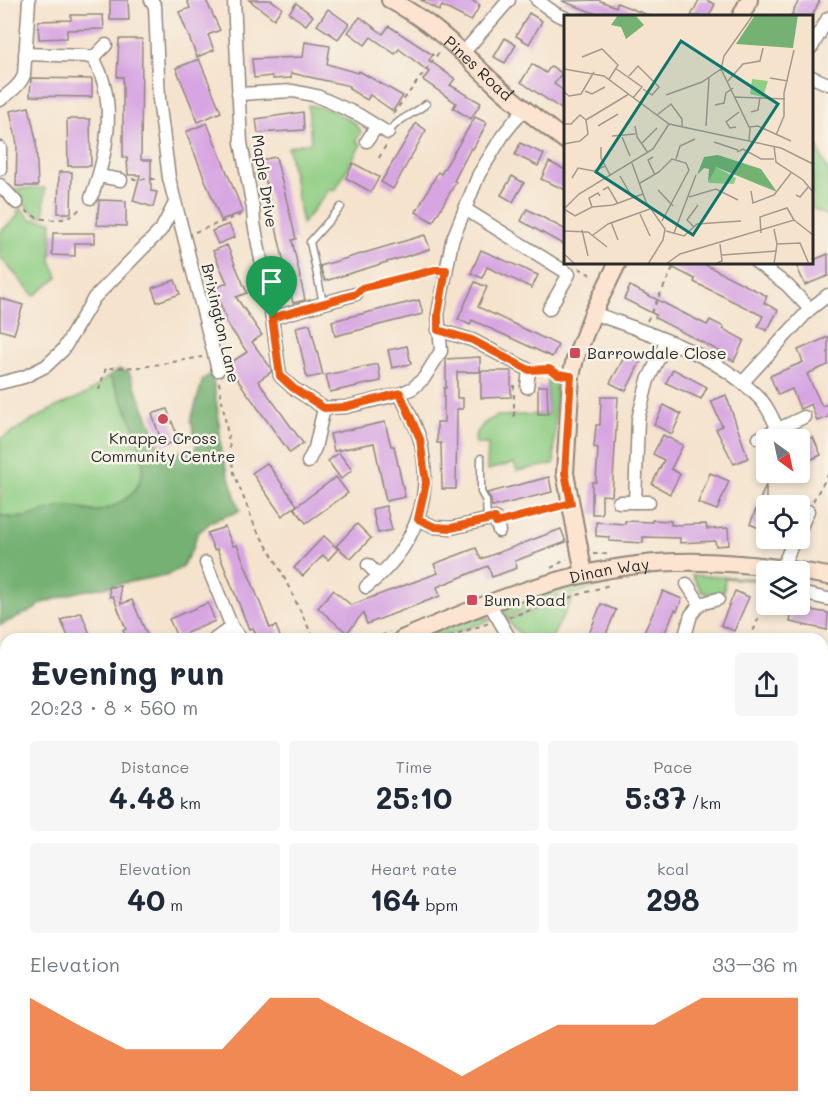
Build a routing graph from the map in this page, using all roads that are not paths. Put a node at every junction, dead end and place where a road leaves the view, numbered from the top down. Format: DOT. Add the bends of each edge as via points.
graph roads {
  1 [pos="29,0"];
  2 [pos="151,0"];
  3 [pos="234,0"];
  4 [pos="390,0"];
  5 [pos="509,0"];
  6 [pos="537,0"];
  7 [pos="749,0"];
  8 [pos="742,15"];
  9 [pos="564,17"];
  10 [pos="828,18"];
  11 [pos="106,45"];
  12 [pos="813,45"];
  13 [pos="464,52"];
  14 [pos="26,54"];
  15 [pos="93,58"];
  16 [pos="813,77"];
  17 [pos="828,84"];
  18 [pos="238,94"];
  19 [pos="0,100"];
  20 [pos="426,104"];
  21 [pos="524,109"];
  22 [pos="381,130"];
  23 [pos="564,139"];
  24 [pos="367,141"];
  25 [pos="0,148"];
  26 [pos="0,169"];
  27 [pos="99,176"];
  28 [pos="121,180"];
  29 [pos="0,184"];
  30 [pos="91,198"];
  31 [pos="17,203"];
  32 [pos="174,205"];
  33 [pos="341,207"];
  34 [pos="465,209"];
  35 [pos="617,264"];
  36 [pos="759,264"];
  37 [pos="356,294"];
  38 [pos="828,295"];
  39 [pos="323,303"];
  40 [pos="549,309"];
  41 [pos="810,309"];
  42 [pos="593,313"];
  43 [pos="272,318"];
  44 [pos="438,330"];
  45 [pos="667,341"];
  46 [pos="218,370"];
  47 [pos="743,382"];
  48 [pos="0,383"];
  49 [pos="527,387"];
  50 [pos="400,393"];
  51 [pos="324,408"];
  52 [pos="804,417"];
  53 [pos="778,429"];
  54 [pos="481,458"];
  55 [pos="308,462"];
  56 [pos="619,502"];
  57 [pos="635,502"];
  58 [pos="649,502"];
  59 [pos="418,519"];
  60 [pos="494,524"];
  61 [pos="206,563"];
  62 [pos="368,565"];
  63 [pos="756,566"];
  64 [pos="810,573"];
  65 [pos="584,574"];
  66 [pos="379,576"];
  67 [pos="828,576"];
  68 [pos="687,584"];
  69 [pos="366,587"];
  70 [pos="810,595"];
  71 [pos="718,599"];
  72 [pos="828,599"];
  73 [pos="489,603"];
  74 [pos="699,604"];
  75 [pos="232,627"];
  76 [pos="224,633"];
  77 [pos="237,633"];
  78 [pos="416,633"];
  79 [pos="506,633"];
  80 [pos="686,633"];
  1 -- 14 [label="street"];
  2 -- 32 [label="street, Brixington Lane" via="155,6 159,99"];
  3 -- 18 [label="street, Maple Drive"];
  4 -- 13 [label="street, Pines Road" via="414,13"];
  5 -- 13 [label="street"];
  6 -- 9 [label="street"];
  7 -- 8 [label="street"];
  10 -- 12 [label="street"];
  11 -- 15 [label="street"];
  13 -- 21 [label="street, Pines Road"];
  14 -- 15 [label="street"];
  14 -- 19 [label="street" via="22,80"];
  15 -- 27 [label="street" via="102,79 107,118 106,148"];
  16 -- 17 [label="street"];
  18 -- 22 [label="street" via="293,92 317,96"];
  18 -- 43 [label="street, Maple Drive" via="241,143"];
  20 -- 22 [label="lane" via="392,128"];
  21 -- 23 [label="street, Pines Road"];
  21 -- 34 [label="street" via="502,135 479,174"];
  22 -- 24 [label="street"];
  25 -- 26 [label="street"];
  27 -- 28 [label="street"];
  27 -- 30 [label="street"];
  29 -- 31 [label="street"];
  32 -- 46 [label="street, Brixington Lane"];
  32 -- 48 [label="street" via="161,230 94,298 63,350 46,366"];
  33 -- 39 [label="lane" via="310,242"];
  34 -- 40 [label="street" via="569,274"];
  34 -- 44 [label="street" via="452,241"];
  35 -- 42 [label="street"];
  36 -- 41 [label="street"];
  37 -- 39 [label="street"];
  38 -- 41 [label="street"];
  39 -- 43 [label="street"];
  41 -- 47 [label="street"];
  42 -- 45 [label="street"];
  42 -- 65 [label="street" via="571,376 565,473"];
  43 -- 51 [label="street, Maple Drive" via="280,376"];
  44 -- 49 [label="street" via="472,340 523,367"];
  44 -- 50 [label="street" via="441,351 424,378"];
  45 -- 47 [label="street"];
  45 -- 57 [label="street" via="642,396"];
  47 -- 53 [label="street" via="764,403"];
  50 -- 51 [label="street" via="346,407"];
  50 -- 59 [label="street" via="420,439 426,483"];
  51 -- 55 [label="street"];
  52 -- 53 [label="street"];
  54 -- 60 [label="lane" via="481,492"];
  56 -- 57 [label="street"];
  57 -- 58 [label="street"];
  59 -- 60 [label="street" via="435,527"];
  59 -- 66 [label="street" via="402,549"];
  61 -- 75 [label="street"];
  62 -- 66 [label="street"];
  63 -- 65 [label="street, Dinan Way" via="690,562 638,564"];
  64 -- 67 [label="street, Dinan Way"];
  65 -- 73 [label="street, Dinan Way"];
  66 -- 69 [label="street"];
  68 -- 74 [label="street"];
  70 -- 72 [label="street"];
  71 -- 74 [label="street"];
  73 -- 78 [label="street, Dinan Way"];
  73 -- 79 [label="street"];
  74 -- 80 [label="street"];
  75 -- 76 [label="street"];
  75 -- 77 [label="street"];
}
